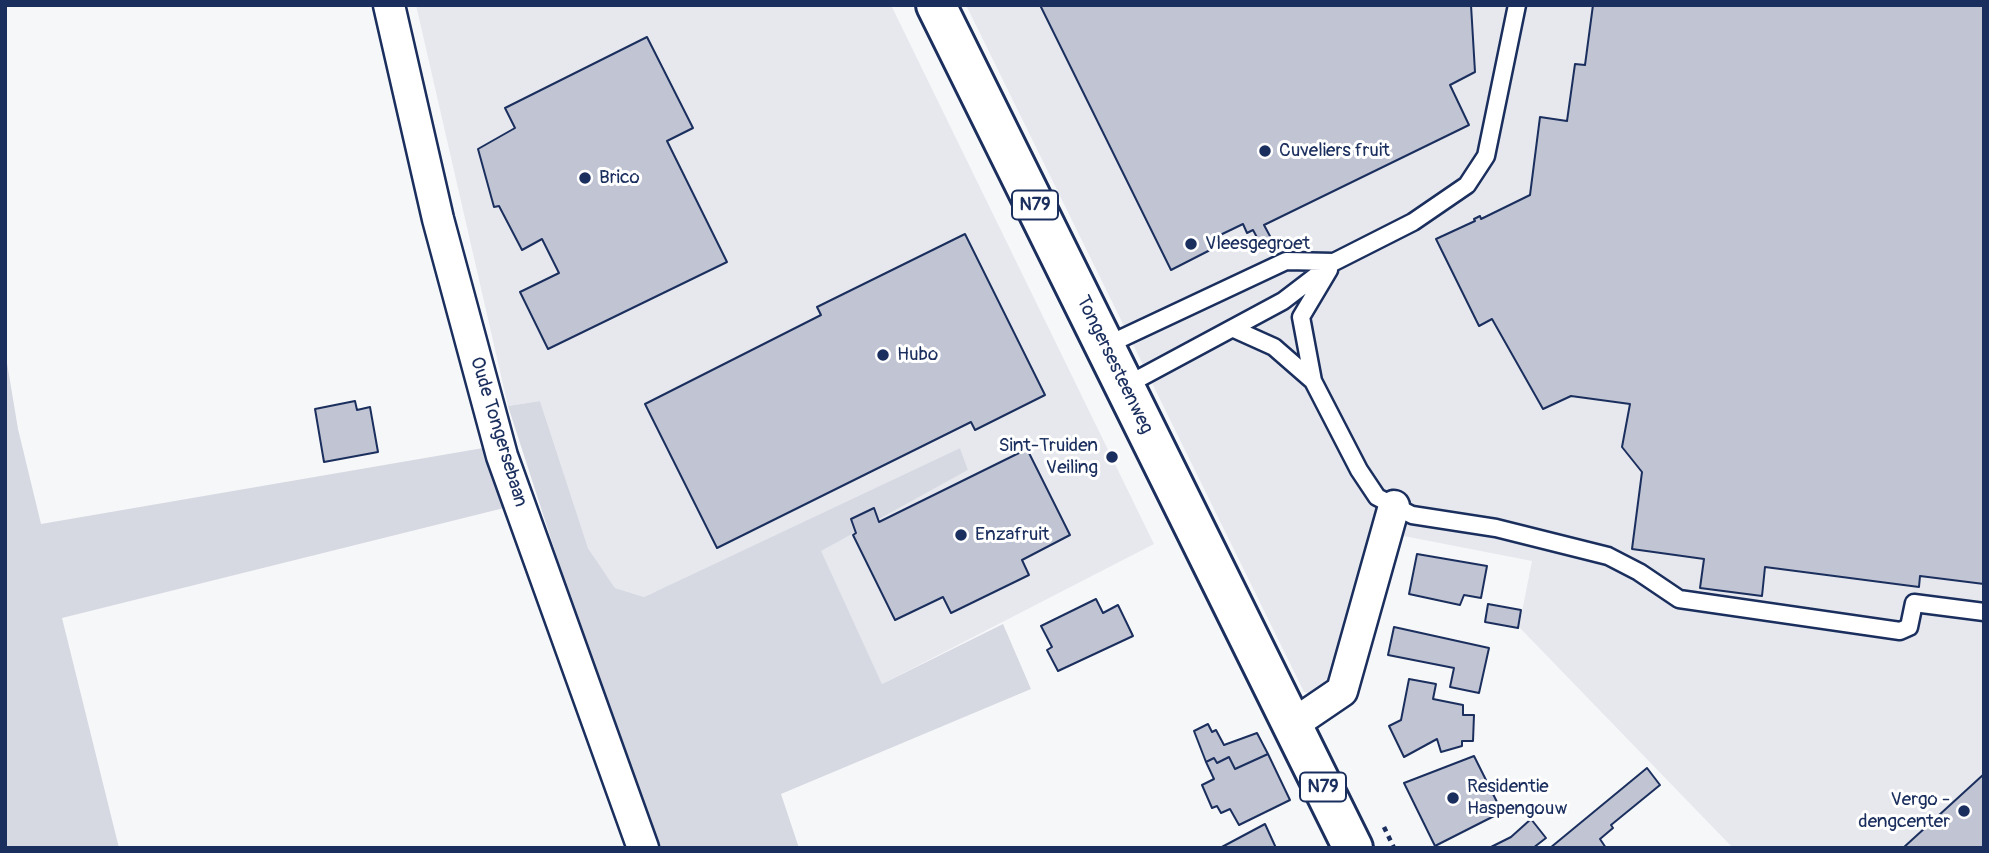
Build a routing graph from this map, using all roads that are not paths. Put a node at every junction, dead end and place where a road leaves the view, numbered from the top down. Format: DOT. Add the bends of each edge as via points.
graph roads {
  1 [pos="389,5"];
  2 [pos="936,5"];
  3 [pos="1517,5"];
  4 [pos="1334,262"];
  5 [pos="1234,329"];
  6 [pos="1105,346"];
  7 [pos="1313,381"];
  8 [pos="1125,386"];
  9 [pos="1394,506"];
  10 [pos="1984,612"];
  11 [pos="1292,725"];
  12 [pos="643,848"];
  13 [pos="1353,848"];
  1 -- 12 [label="street, Oude Tongersebaan" via="438,219 502,456"];
  2 -- 6 [label="main road, Tongersesteenweg / N79"];
  3 -- 4 [label="lane" via="1486,156 1467,185 1413,222"];
  4 -- 5 [label="lane" via="1283,301"];
  4 -- 6 [label="lane" via="1286,261"];
  4 -- 7 [label="lane" via="1301,317"];
  5 -- 7 [label="lane" via="1274,347"];
  5 -- 8 [label="lane"];
  6 -- 8 [label="main road, Tongersesteenweg / N79"];
  7 -- 9 [label="lane" via="1359,470 1377,497"];
  8 -- 11 [label="main road, Tongersesteenweg / N79"];
  9 -- 10 [label="lane" via="1412,515 1496,528 1608,556 1679,599 1900,631 1909,627 1914,603"];
  9 -- 11 [label="street" via="1342,691"];
  11 -- 13 [label="main road, Tongersesteenweg / N79"];
}
